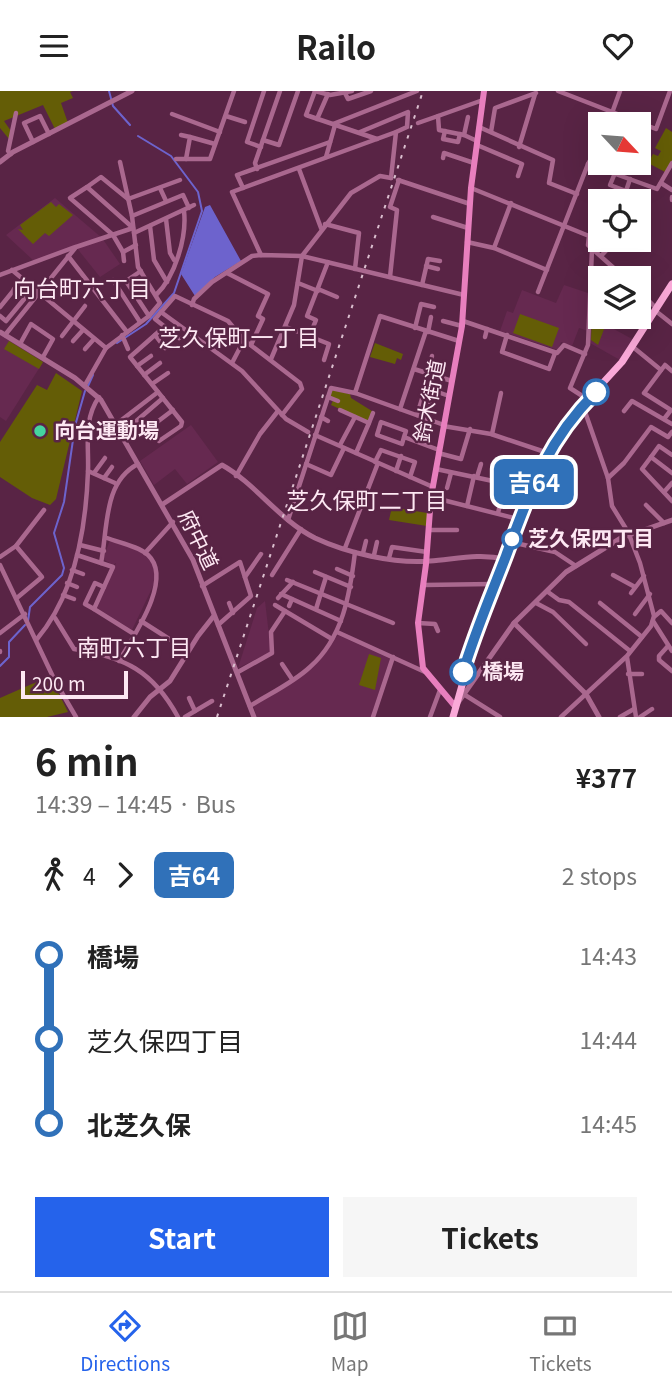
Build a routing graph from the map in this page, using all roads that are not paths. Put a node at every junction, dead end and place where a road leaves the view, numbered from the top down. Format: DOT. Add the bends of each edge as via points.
graph roads {
  1 [pos="132,91"];
  2 [pos="234,91"];
  3 [pos="264,91"];
  4 [pos="280,91"];
  5 [pos="298,91"];
  6 [pos="315,91"];
  7 [pos="352,91"];
  8 [pos="371,91"];
  9 [pos="417,91"];
  10 [pos="484,91"];
  11 [pos="558,91"];
  12 [pos="620,91"];
  13 [pos="670,91"];
  14 [pos="536,92"];
  15 [pos="345,93"];
  16 [pos="328,94"];
  17 [pos="483,100"];
  18 [pos="612,112"];
  19 [pos="16,113"];
  20 [pos="172,114"];
  21 [pos="226,116"];
  22 [pos="438,116"];
  23 [pos="468,117"];
  24 [pos="317,118"];
  25 [pos="245,122"];
  26 [pos="418,124"];
  27 [pos="334,125"];
  28 [pos="479,127"];
  29 [pos="651,127"];
  30 [pos="220,132"];
  31 [pos="358,132"];
  32 [pos="396,132"];
  33 [pos="491,132"];
  34 [pos="49,134"];
  35 [pos="462,134"];
  36 [pos="181,135"];
  37 [pos="190,137"];
  38 [pos="377,139"];
  39 [pos="263,140"];
  40 [pos="33,142"];
  41 [pos="330,142"];
  42 [pos="477,143"];
  43 [pos="215,145"];
  44 [pos="261,146"];
  45 [pos="519,147"];
  46 [pos="11,153"];
  47 [pos="444,153"];
  48 [pos="326,158"];
  49 [pos="176,159"];
  50 [pos="186,159"];
  51 [pos="0,162"];
  52 [pos="120,162"];
  53 [pos="474,163"];
  54 [pos="588,163"];
  55 [pos="672,163"];
  56 [pos="257,169"];
  57 [pos="299,169"];
  58 [pos="614,175"];
  59 [pos="620,175"];
  60 [pos="518,176"];
  61 [pos="395,179"];
  62 [pos="630,179"];
  63 [pos="180,180"];
  64 [pos="661,183"];
  65 [pos="87,187"];
  66 [pos="160,188"];
  67 [pos="243,188"];
  68 [pos="471,188"];
  69 [pos="672,190"];
  70 [pos="577,194"];
  71 [pos="128,199"];
  72 [pos="166,201"];
  73 [pos="512,203"];
  74 [pos="470,204"];
  75 [pos="189,208"];
  76 [pos="132,216"];
  77 [pos="433,217"];
  78 [pos="166,219"];
  79 [pos="565,223"];
  80 [pos="150,226"];
  81 [pos="323,226"];
  82 [pos="468,228"];
  83 [pos="134,230"];
  84 [pos="113,235"];
  85 [pos="588,235"];
  86 [pos="467,242"];
  87 [pos="135,245"];
  88 [pos="76,247"];
  89 [pos="494,249"];
  90 [pos="123,252"];
  91 [pos="593,252"];
  92 [pos="596,252"];
  93 [pos="605,252"];
  94 [pos="261,255"];
  95 [pos="68,256"];
  96 [pos="302,256"];
  97 [pos="601,257"];
  98 [pos="174,260"];
  99 [pos="124,261"];
  100 [pos="440,261"];
  101 [pos="328,262"];
  102 [pos="426,266"];
  103 [pos="611,266"];
  104 [pos="355,269"];
  105 [pos="438,269"];
  106 [pos="12,270"];
  107 [pos="547,270"];
  108 [pos="141,271"];
  109 [pos="226,272"];
  110 [pos="0,275"];
  111 [pos="390,277"];
  112 [pos="22,280"];
  113 [pos="113,280"];
  114 [pos="167,283"];
  115 [pos="298,283"];
  116 [pos="672,284"];
  117 [pos="422,285"];
  118 [pos="14,289"];
  119 [pos="318,290"];
  120 [pos="538,292"];
  121 [pos="40,295"];
  122 [pos="156,295"];
  123 [pos="464,295"];
  124 [pos="337,297"];
  125 [pos="651,304"];
  126 [pos="192,305"];
  127 [pos="85,306"];
  128 [pos="0,307"];
  129 [pos="434,307"];
  130 [pos="657,310"];
  131 [pos="161,312"];
  132 [pos="0,316"];
  133 [pos="149,316"];
  134 [pos="431,317"];
  135 [pos="443,321"];
  136 [pos="73,322"];
  137 [pos="141,322"];
  138 [pos="462,324"];
  139 [pos="672,324"];
  140 [pos="164,327"];
  141 [pos="286,327"];
  142 [pos="415,328"];
  143 [pos="487,329"];
  144 [pos="83,330"];
  145 [pos="427,332"];
  146 [pos="3,333"];
  147 [pos="155,335"];
  148 [pos="507,335"];
  149 [pos="62,336"];
  150 [pos="124,336"];
  151 [pos="309,337"];
  152 [pos="485,337"];
  153 [pos="178,338"];
  154 [pos="94,339"];
  155 [pos="244,340"];
  156 [pos="73,341"];
  157 [pos="460,341"];
  158 [pos="20,344"];
  159 [pos="251,345"];
  160 [pos="633,347"];
  161 [pos="106,348"];
  162 [pos="128,348"];
  163 [pos="165,348"];
  164 [pos="85,349"];
  165 [pos="555,353"];
  166 [pos="585,354"];
  167 [pos="151,356"];
  168 [pos="432,356"];
  169 [pos="43,358"];
  170 [pos="271,359"];
  171 [pos="324,359"];
  172 [pos="160,363"];
  173 [pos="232,363"];
  174 [pos="138,366"];
  175 [pos="414,369"];
  176 [pos="661,369"];
  177 [pos="672,371"];
  178 [pos="168,373"];
  179 [pos="427,374"];
  180 [pos="144,375"];
  181 [pos="452,381"];
  182 [pos="152,384"];
  183 [pos="86,387"];
  184 [pos="429,389"];
  185 [pos="158,392"];
  186 [pos="355,393"];
  187 [pos="501,393"];
  188 [pos="449,396"];
  189 [pos="99,397"];
  190 [pos="328,397"];
  191 [pos="163,398"];
  192 [pos="338,401"];
  193 [pos="430,402"];
  194 [pos="586,403"];
  195 [pos="400,409"];
  196 [pos="173,410"];
  197 [pos="340,410"];
  198 [pos="624,411"];
  199 [pos="280,413"];
  200 [pos="373,413"];
  201 [pos="417,415"];
  202 [pos="355,417"];
  203 [pos="321,418"];
  204 [pos="664,419"];
  205 [pos="328,421"];
  206 [pos="369,423"];
  207 [pos="672,424"];
  208 [pos="116,425"];
  209 [pos="443,426"];
  210 [pos="150,428"];
  211 [pos="470,429"];
  212 [pos="307,432"];
  213 [pos="672,432"];
  214 [pos="492,434"];
  215 [pos="140,435"];
  216 [pos="315,435"];
  217 [pos="404,437"];
  218 [pos="125,442"];
  219 [pos="342,446"];
  220 [pos="439,452"];
  221 [pos="356,453"];
  222 [pos="548,453"];
  223 [pos="672,455"];
  224 [pos="401,456"];
  225 [pos="651,457"];
  226 [pos="105,458"];
  227 [pos="377,462"];
  228 [pos="138,464"];
  229 [pos="306,464"];
  230 [pos="481,464"];
  231 [pos="112,467"];
  232 [pos="435,469"];
  233 [pos="396,471"];
  234 [pos="91,472"];
  235 [pos="451,473"];
  236 [pos="672,473"];
  237 [pos="236,476"];
  238 [pos="410,477"];
  239 [pos="476,477"];
  240 [pos="104,478"];
  241 [pos="608,478"];
  242 [pos="116,483"];
  243 [pos="672,483"];
  244 [pos="505,484"];
  245 [pos="433,487"];
  246 [pos="447,488"];
  247 [pos="531,489"];
  248 [pos="664,492"];
  249 [pos="431,497"];
  250 [pos="672,501"];
  251 [pos="163,504"];
  252 [pos="646,505"];
  253 [pos="467,506"];
  254 [pos="44,510"];
  255 [pos="498,513"];
  256 [pos="518,519"];
  257 [pos="288,520"];
  258 [pos="672,520"];
  259 [pos="173,522"];
  260 [pos="665,524"];
  261 [pos="301,529"];
  262 [pos="429,530"];
  263 [pos="457,530"];
  264 [pos="629,535"];
  265 [pos="107,538"];
  266 [pos="366,541"];
  267 [pos="377,542"];
  268 [pos="511,542"];
  269 [pos="80,545"];
  270 [pos="16,546"];
  271 [pos="345,548"];
  272 [pos="104,551"];
  273 [pos="355,552"];
  274 [pos="427,552"];
  275 [pos="145,553"];
  276 [pos="363,553"];
  277 [pos="261,554"];
  278 [pos="77,555"];
  279 [pos="374,555"];
  280 [pos="0,557"];
  281 [pos="389,558"];
  282 [pos="505,559"];
  283 [pos="427,561"];
  284 [pos="101,563"];
  285 [pos="0,565"];
  286 [pos="576,566"];
  287 [pos="337,569"];
  288 [pos="72,570"];
  289 [pos="315,572"];
  290 [pos="83,574"];
  291 [pos="272,575"];
  292 [pos="644,575"];
  293 [pos="353,576"];
  294 [pos="613,576"];
  295 [pos="245,577"];
  296 [pos="326,577"];
  297 [pos="286,580"];
  298 [pos="293,582"];
  299 [pos="67,583"];
  300 [pos="493,584"];
  301 [pos="424,585"];
  302 [pos="202,586"];
  303 [pos="77,587"];
  304 [pos="104,587"];
  305 [pos="351,587"];
  306 [pos="635,587"];
  307 [pos="548,592"];
  308 [pos="631,593"];
  309 [pos="650,593"];
  310 [pos="63,595"];
  311 [pos="321,595"];
  312 [pos="18,597"];
  313 [pos="74,599"];
  314 [pos="292,599"];
  315 [pos="229,603"];
  316 [pos="536,603"];
  317 [pos="600,603"];
  318 [pos="275,605"];
  319 [pos="346,605"];
  320 [pos="287,608"];
  321 [pos="94,609"];
  322 [pos="318,611"];
  323 [pos="636,611"];
  324 [pos="233,613"];
  325 [pos="213,617"];
  326 [pos="55,618"];
  327 [pos="28,619"];
  328 [pos="319,619"];
  329 [pos="653,619"];
  330 [pos="141,621"];
  331 [pos="341,621"];
  332 [pos="672,622"];
  333 [pos="393,623"];
  334 [pos="418,623"];
  335 [pos="514,623"];
  336 [pos="217,625"];
  337 [pos="438,631"];
  338 [pos="337,632"];
  339 [pos="0,633"];
  340 [pos="134,635"];
  341 [pos="642,637"];
  342 [pos="37,639"];
  343 [pos="332,639"];
  344 [pos="586,644"];
  345 [pos="668,646"];
  346 [pos="188,651"];
  347 [pos="672,652"];
  348 [pos="629,653"];
  349 [pos="393,657"];
  350 [pos="119,660"];
  351 [pos="282,664"];
  352 [pos="617,665"];
  353 [pos="672,671"];
  354 [pos="238,672"];
  355 [pos="425,672"];
  356 [pos="628,672"];
  357 [pos="642,674"];
  358 [pos="292,679"];
  359 [pos="161,688"];
  360 [pos="440,690"];
  361 [pos="586,694"];
  362 [pos="465,695"];
  363 [pos="189,698"];
  364 [pos="212,701"];
  365 [pos="454,705"];
  366 [pos="250,706"];
  367 [pos="634,709"];
  368 [pos="195,711"];
  369 [pos="651,713"];
  370 [pos="76,717"];
  371 [pos="134,717"];
  372 [pos="177,717"];
  373 [pos="185,717"];
  374 [pos="253,717"];
  375 [pos="373,717"];
  376 [pos="430,717"];
  377 [pos="453,717"];
  378 [pos="500,717"];
  379 [pos="561,717"];
  380 [pos="599,717"];
  381 [pos="620,717"];
  382 [pos="638,717"];
  1 -- 34 [label="street"];
  2 -- 21 [label="street"];
  3 -- 44 [label="street" via="247,142"];
  4 -- 39 [label="street"];
  5 -- 39 [label="street" via="279,145"];
  6 -- 16 [label="street"];
  6 -- 24 [label="street" via="306,115"];
  7 -- 15 [label="street"];
  8 -- 15 [label="street" via="348,99"];
  9 -- 27 [label="street"];
  10 -- 17 [label="main road, 鈴木街道"];
  11 -- 18 [label="street"];
  12 -- 18 [label="street"];
  13 -- 29 [label="street" via="656,129"];
  14 -- 33 [label="street" via="495,108"];
  14 -- 45 [label="street"];
  15 -- 16 [label="street"];
  16 -- 24 [label="street"];
  17 -- 22 [label="street"];
  17 -- 28 [label="main road, 鈴木街道"];
  19 -- 46 [label="street"];
  20 -- 30 [label="street"];
  21 -- 25 [label="street"];
  21 -- 30 [label="street"];
  22 -- 26 [label="street"];
  22 -- 35 [label="street" via="437,128 445,131 443,139 458,142"];
  23 -- 35 [label="street"];
  24 -- 27 [label="street"];
  27 -- 31 [label="street"];
  27 -- 41 [label="street"];
  28 -- 33 [label="street"];
  28 -- 42 [label="main road, 鈴木街道"];
  30 -- 43 [label="street"];
  31 -- 32 [label="street" via="408,112 407,127"];
  31 -- 38 [label="street"];
  32 -- 38 [label="street"];
  32 -- 61 [label="street"];
  33 -- 45 [label="street"];
  34 -- 40 [label="street"];
  34 -- 40 [label="street" via="40,116 24,123"];
  35 -- 42 [label="street"];
  36 -- 37 [label="street"];
  37 -- 43 [label="street"];
  37 -- 50 [label="street"];
  38 -- 48 [label="street"];
  39 -- 44 [label="street"];
  40 -- 46 [label="street"];
  41 -- 48 [label="street"];
  41 -- 56 [label="street"];
  42 -- 53 [label="main road, 鈴木街道"];
  42 -- 60 [label="street" via="522,164"];
  43 -- 50 [label="street" via="207,162"];
  44 -- 56 [label="street"];
  45 -- 70 [label="street" via="553,160 549,183"];
  46 -- 51 [label="street"];
  47 -- 53 [label="street"];
  48 -- 57 [label="street"];
  49 -- 50 [label="street"];
  52 -- 71 [label="street"];
  53 -- 68 [label="main road, 鈴木街道"];
  54 -- 70 [label="street"];
  55 -- 64 [label="street"];
  56 -- 67 [label="street" via="237,175"];
  57 -- 67 [label="street"];
  57 -- 81 [label="street"];
  58 -- 62 [label="street" via="610,185 626,191"];
  59 -- 62 [label="street"];
  61 -- 74 [label="street"];
  61 -- 81 [label="street" via="380,176 351,194"];
  61 -- 111 [label="street" via="390,207 397,210"];
  62 -- 64 [label="street" via="657,189"];
  63 -- 66 [label="street"];
  64 -- 69 [label="street"];
  65 -- 71 [label="street" via="101,177"];
  65 -- 83 [label="street"];
  65 -- 84 [label="street" via="70,198"];
  66 -- 71 [label="street"];
  66 -- 72 [label="street"];
  67 -- 94 [label="street" via="232,193"];
  68 -- 73 [label="street"];
  68 -- 74 [label="main road, 鈴木街道"];
  70 -- 79 [label="street"];
  71 -- 76 [label="street"];
  72 -- 75 [label="street" via="183,195"];
  72 -- 76 [label="street"];
  73 -- 79 [label="street"];
  73 -- 89 [label="street"];
  74 -- 82 [label="main road, 鈴木街道"];
  75 -- 78 [label="street"];
  75 -- 98 [label="street"];
  76 -- 83 [label="street"];
  77 -- 82 [label="street"];
  78 -- 80 [label="street"];
  78 -- 98 [label="street"];
  79 -- 85 [label="street"];
  79 -- 107 [label="street"];
  80 -- 83 [label="street"];
  80 -- 114 [label="street" via="154,260"];
  81 -- 96 [label="street"];
  81 -- 104 [label="street" via="359,233"];
  82 -- 86 [label="main road, 鈴木街道"];
  83 -- 84 [label="street"];
  83 -- 87 [label="street"];
  84 -- 88 [label="street"];
  84 -- 90 [label="street"];
  86 -- 89 [label="street"];
  86 -- 123 [label="main road, 鈴木街道"];
  87 -- 90 [label="street"];
  87 -- 108 [label="street"];
  88 -- 95 [label="street"];
  88 -- 106 [label="street"];
  89 -- 107 [label="street"];
  90 -- 99 [label="street"];
  91 -- 166 [label="street"];
  92 -- 97 [label="street"];
  93 -- 97 [label="street"];
  94 -- 96 [label="street"];
  94 -- 109 [label="street" via="252,255"];
  95 -- 121 [label="street"];
  95 -- 150 [label="street"];
  96 -- 101 [label="street"];
  96 -- 115 [label="street"];
  97 -- 103 [label="street"];
  98 -- 114 [label="street"];
  100 -- 102 [label="street" via="428,259"];
  101 -- 104 [label="street"];
  101 -- 119 [label="street"];
  102 -- 105 [label="street"];
  102 -- 117 [label="street"];
  104 -- 111 [label="street"];
  106 -- 110 [label="street"];
  106 -- 112 [label="street"];
  107 -- 120 [label="street"];
  108 -- 122 [label="street"];
  108 -- 133 [label="street" via="125,281"];
  109 -- 126 [label="street"];
  109 -- 159 [label="street" via="268,295"];
  111 -- 117 [label="street"];
  112 -- 118 [label="street"];
  112 -- 121 [label="street"];
  113 -- 137 [label="street"];
  114 -- 122 [label="street"];
  115 -- 119 [label="street"];
  115 -- 141 [label="street"];
  116 -- 130 [label="main road"];
  117 -- 123 [label="street"];
  118 -- 128 [label="street"];
  118 -- 132 [label="street" via="25,298 6,321"];
  119 -- 124 [label="street"];
  119 -- 151 [label="street" via="307,316 316,320"];
  121 -- 136 [label="street"];
  121 -- 146 [label="street"];
  122 -- 133 [label="street" via="160,303"];
  123 -- 138 [label="main road, 鈴木街道"];
  125 -- 130 [label="street"];
  126 -- 131 [label="street" via="175,296"];
  126 -- 155 [label="street" via="228,321"];
  127 -- 136 [label="street"];
  129 -- 142 [label="street" via="421,304"];
  130 -- 139 [label="street"];
  130 -- 160 [label="main road"];
  131 -- 140 [label="street" via="155,319"];
  131 -- 173 [label="street"];
  133 -- 137 [label="street"];
  134 -- 145 [label="street"];
  135 -- 138 [label="street"];
  136 -- 144 [label="street"];
  136 -- 149 [label="street"];
  137 -- 150 [label="street"];
  138 -- 143 [label="street"];
  138 -- 157 [label="main road, 鈴木街道"];
  140 -- 147 [label="street"];
  140 -- 153 [label="street"];
  141 -- 151 [label="street"];
  141 -- 170 [label="street"];
  142 -- 145 [label="street"];
  142 -- 186 [label="street" via="380,316"];
  143 -- 148 [label="street"];
  143 -- 152 [label="street"];
  144 -- 154 [label="street"];
  144 -- 156 [label="street"];
  145 -- 157 [label="street"];
  145 -- 175 [label="street"];
  146 -- 158 [label="street, 府中道"];
  147 -- 163 [label="street"];
  147 -- 174 [label="street" via="130,356"];
  148 -- 165 [label="street"];
  148 -- 165 [label="street" via="502,352 549,369"];
  150 -- 161 [label="street"];
  150 -- 162 [label="street"];
  151 -- 171 [label="street" via="329,344"];
  154 -- 161 [label="street"];
  154 -- 164 [label="street"];
  155 -- 159 [label="street"];
  155 -- 173 [label="street"];
  157 -- 181 [label="main road, 鈴木街道"];
  158 -- 169 [label="street, 府中道"];
  158 -- 169 [label="street" via="32,324 53,339"];
  159 -- 170 [label="street"];
  160 -- 176 [label="street"];
  160 -- 194 [label="main road"];
  161 -- 183 [label="street"];
  165 -- 166 [label="street" via="564,345"];
  166 -- 194 [label="street" via="570,388"];
  167 -- 174 [label="street"];
  168 -- 179 [label="street"];
  169 -- 183 [label="street, 府中道"];
  170 -- 199 [label="street" via="302,389"];
  172 -- 180 [label="street"];
  173 -- 199 [label="street"];
  174 -- 180 [label="street"];
  175 -- 179 [label="street"];
  175 -- 195 [label="street"];
  176 -- 177 [label="street" via="665,365"];
  176 -- 204 [label="street" via="644,393 671,410"];
  178 -- 182 [label="street"];
  179 -- 181 [label="street"];
  180 -- 182 [label="street"];
  181 -- 188 [label="main road, 鈴木街道"];
  182 -- 185 [label="street"];
  183 -- 189 [label="street, 府中道"];
  184 -- 188 [label="street"];
  185 -- 191 [label="street"];
  185 -- 208 [label="street"];
  186 -- 190 [label="street" via="331,389"];
  186 -- 195 [label="street"];
  187 -- 214 [label="street"];
  188 -- 209 [label="main road, 鈴木街道"];
  189 -- 208 [label="street, 府中道"];
  189 -- 234 [label="street" via="88,425"];
  190 -- 192 [label="street"];
  190 -- 203 [label="street"];
  191 -- 196 [label="street"];
  191 -- 215 [label="street" via="134,423"];
  193 -- 201 [label="street" via="422,399"];
  194 -- 222 [label="main road" via="567,422"];
  194 -- 241 [label="street"];
  195 -- 201 [label="street"];
  196 -- 210 [label="street"];
  196 -- 210 [label="street" via="181,426 159,441"];
  197 -- 202 [label="street"];
  198 -- 204 [label="street" via="632,401"];
  199 -- 212 [label="street"];
  199 -- 237 [label="street" via="260,434"];
  200 -- 206 [label="street"];
  201 -- 209 [label="street"];
  202 -- 206 [label="street"];
  202 -- 219 [label="street"];
  203 -- 205 [label="street"];
  203 -- 216 [label="street"];
  204 -- 207 [label="street"];
  206 -- 221 [label="street"];
  208 -- 218 [label="street, 府中道"];
  209 -- 211 [label="street"];
  209 -- 220 [label="main road, 鈴木街道"];
  210 -- 215 [label="street"];
  211 -- 214 [label="street"];
  211 -- 220 [label="street" via="461,459"];
  213 -- 241 [label="street" via="668,437 650,427"];
  214 -- 222 [label="street"];
  215 -- 218 [label="street"];
  216 -- 219 [label="street"];
  216 -- 229 [label="street"];
  217 -- 217 [label="street" via="402,444 377,435 382,420 406,431"];
  217 -- 220 [label="street"];
  218 -- 228 [label="street, 府中道"];
  219 -- 221 [label="street"];
  219 -- 229 [label="street" via="331,475"];
  220 -- 232 [label="main road, 鈴木街道"];
  221 -- 227 [label="street"];
  222 -- 247 [label="main road"];
  223 -- 225 [label="street" via="659,446"];
  224 -- 227 [label="street" via="381,450"];
  224 -- 233 [label="street"];
  224 -- 238 [label="street" via="415,462"];
  225 -- 236 [label="street"];
  225 -- 248 [label="street" via="642,469"];
  226 -- 234 [label="street"];
  227 -- 233 [label="street"];
  227 -- 271 [label="street"];
  228 -- 242 [label="street"];
  228 -- 251 [label="street, 府中道"];
  229 -- 257 [label="street"];
  230 -- 239 [label="street"];
  231 -- 240 [label="street"];
  232 -- 235 [label="street"];
  232 -- 245 [label="main road, 鈴木街道"];
  233 -- 238 [label="street"];
  234 -- 240 [label="street"];
  234 -- 269 [label="street"];
  235 -- 239 [label="street"];
  235 -- 246 [label="street"];
  237 -- 251 [label="street" via="218,466"];
  237 -- 257 [label="street"];
  238 -- 245 [label="street"];
  239 -- 244 [label="street"];
  239 -- 253 [label="street"];
  240 -- 242 [label="street"];
  241 -- 264 [label="street" via="612,506"];
  242 -- 265 [label="street"];
  243 -- 248 [label="street"];
  244 -- 247 [label="street"];
  244 -- 255 [label="street"];
  245 -- 249 [label="main road, 鈴木街道"];
  247 -- 256 [label="main road"];
  248 -- 250 [label="street"];
  249 -- 253 [label="street"];
  249 -- 262 [label="main road, 鈴木街道"];
  251 -- 259 [label="street, 府中道"];
  252 -- 260 [label="street"];
  253 -- 255 [label="street"];
  254 -- 270 [label="street"];
  255 -- 256 [label="street"];
  256 -- 268 [label="main road"];
  257 -- 261 [label="street"];
  258 -- 260 [label="street"];
  259 -- 275 [label="street"];
  259 -- 302 [label="street, 府中道"];
  260 -- 264 [label="street"];
  261 -- 271 [label="street"];
  261 -- 291 [label="street"];
  262 -- 263 [label="street"];
  262 -- 274 [label="main road, 鈴木街道"];
  264 -- 286 [label="street"];
  264 -- 292 [label="street"];
  265 -- 272 [label="street"];
  265 -- 275 [label="street"];
  266 -- 276 [label="street"];
  267 -- 279 [label="street"];
  268 -- 282 [label="main road"];
  268 -- 286 [label="street" via="555,552"];
  269 -- 272 [label="street"];
  269 -- 278 [label="street"];
  270 -- 280 [label="street"];
  270 -- 312 [label="street" via="42,577"];
  271 -- 273 [label="street"];
  272 -- 284 [label="street"];
  273 -- 276 [label="street"];
  273 -- 293 [label="street"];
  274 -- 281 [label="street" via="392,547"];
  274 -- 283 [label="main road, 鈴木街道"];
  275 -- 330 [label="street" via="158,574"];
  276 -- 279 [label="street"];
  277 -- 295 [label="street"];
  278 -- 284 [label="street"];
  278 -- 288 [label="street"];
  279 -- 281 [label="street"];
  281 -- 283 [label="street"];
  282 -- 283 [label="street" via="474,556"];
  282 -- 300 [label="main road"];
  283 -- 301 [label="main road, 鈴木街道"];
  284 -- 304 [label="street" via="113,567"];
  285 -- 312 [label="street"];
  286 -- 307 [label="street"];
  287 -- 293 [label="street"];
  288 -- 290 [label="street"];
  288 -- 299 [label="street"];
  289 -- 296 [label="street"];
  292 -- 306 [label="street"];
  292 -- 309 [label="street"];
  293 -- 305 [label="street"];
  294 -- 306 [label="street"];
  295 -- 302 [label="street" via="239,561"];
  295 -- 324 [label="street" via="251,596"];
  296 -- 305 [label="street"];
  296 -- 311 [label="street"];
  297 -- 298 [label="street"];
  298 -- 311 [label="street"];
  298 -- 314 [label="street" via="279,596"];
  299 -- 303 [label="street"];
  299 -- 310 [label="street"];
  300 -- 301 [label="street"];
  300 -- 365 [label="main road"];
  301 -- 334 [label="main road, 鈴木街道"];
  302 -- 325 [label="street, 府中道"];
  304 -- 321 [label="street"];
  304 -- 321 [label="street" via="95,583 85,604"];
  305 -- 319 [label="street"];
  306 -- 308 [label="street"];
  307 -- 316 [label="street"];
  307 -- 348 [label="street" via="569,602"];
  309 -- 323 [label="street"];
  309 -- 329 [label="street"];
  310 -- 313 [label="street"];
  310 -- 326 [label="street"];
  311 -- 319 [label="street"];
  311 -- 322 [label="street"];
  312 -- 327 [label="street"];
  314 -- 320 [label="street"];
  314 -- 322 [label="street"];
  315 -- 324 [label="street"];
  316 -- 335 [label="street"];
  316 -- 344 [label="street" via="553,612"];
  317 -- 341 [label="street"];
  318 -- 320 [label="street"];
  319 -- 331 [label="street"];
  319 -- 333 [label="street"];
  320 -- 343 [label="street"];
  320 -- 354 [label="street" via="271,632 272,653"];
  321 -- 340 [label="street"];
  322 -- 328 [label="street"];
  322 -- 331 [label="street"];
  324 -- 336 [label="street"];
  325 -- 336 [label="street, 府中道"];
  325 -- 346 [label="street"];
  326 -- 342 [label="street"];
  326 -- 350 [label="street" via="74,649"];
  327 -- 339 [label="street"];
  327 -- 342 [label="street"];
  329 -- 332 [label="street" via="661,611"];
  329 -- 341 [label="street"];
  329 -- 345 [label="street"];
  330 -- 340 [label="street"];
  330 -- 346 [label="street"];
  331 -- 338 [label="street"];
  334 -- 337 [label="street" via="435,624"];
  334 -- 355 [label="main road, 鈴木街道" via="419,655"];
  335 -- 361 [label="street"];
  335 -- 362 [label="street"];
  336 -- 354 [label="street, 府中道"];
  338 -- 343 [label="street"];
  338 -- 349 [label="street"];
  340 -- 350 [label="street"];
  341 -- 348 [label="street"];
  342 -- 370 [label="street"];
  343 -- 358 [label="street" via="309,669"];
  345 -- 347 [label="street"];
  345 -- 353 [label="street" via="659,660"];
  346 -- 359 [label="street"];
  348 -- 352 [label="street"];
  348 -- 356 [label="street"];
  349 -- 355 [label="street"];
  349 -- 375 [label="street"];
  350 -- 359 [label="street"];
  351 -- 358 [label="street"];
  352 -- 356 [label="street"];
  352 -- 361 [label="street"];
  354 -- 366 [label="street, 府中道"];
  355 -- 360 [label="main road, 鈴木街道"];
  356 -- 357 [label="street"];
  356 -- 367 [label="street"];
  358 -- 366 [label="street"];
  359 -- 371 [label="street"];
  359 -- 372 [label="street"];
  360 -- 365 [label="main road, 鈴木街道"];
  360 -- 376 [label="street"];
  361 -- 379 [label="street"];
  361 -- 380 [label="street"];
  362 -- 365 [label="street"];
  362 -- 378 [label="street"];
  363 -- 368 [label="street"];
  364 -- 368 [label="street"];
  365 -- 377 [label="main road"];
  366 -- 374 [label="street, 府中道"];
  367 -- 381 [label="street"];
  367 -- 382 [label="street"];
  368 -- 373 [label="street"];
  369 -- 382 [label="street"];
}
